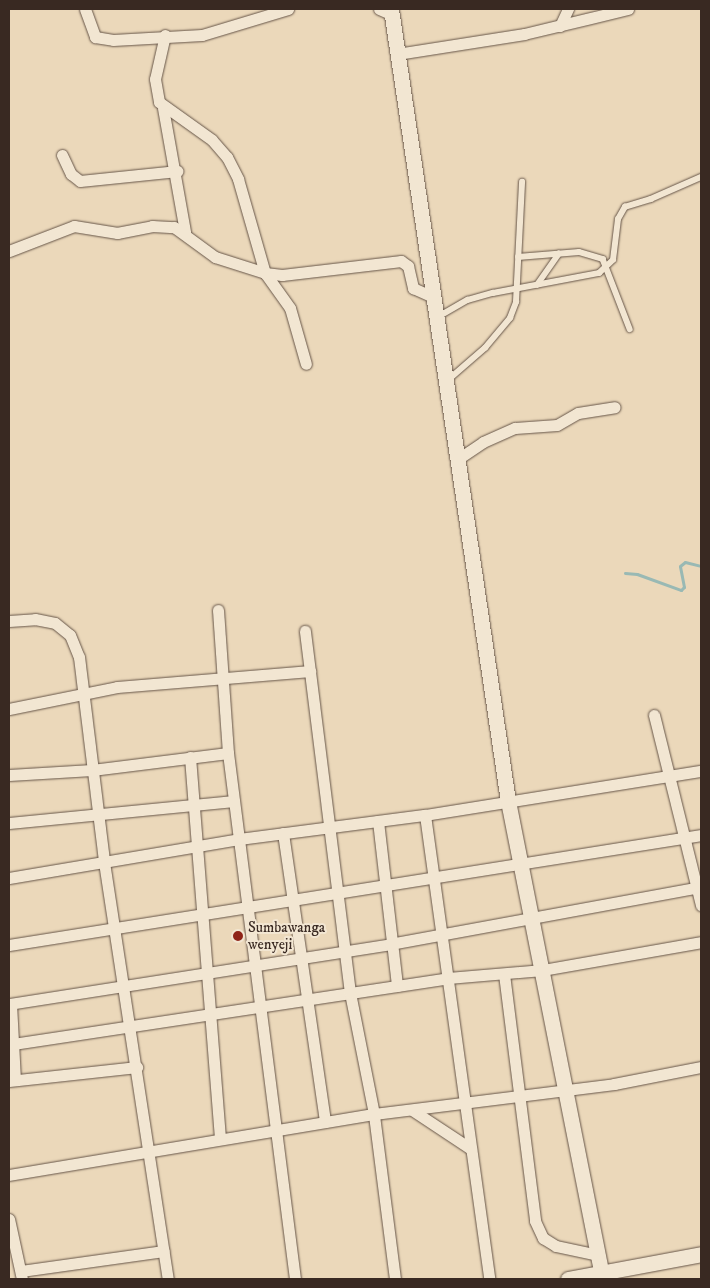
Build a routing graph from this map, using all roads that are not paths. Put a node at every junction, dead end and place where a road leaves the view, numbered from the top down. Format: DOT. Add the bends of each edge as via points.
graph roads {
  1 [pos="86,9"];
  2 [pos="288,9"];
  3 [pos="568,9"];
  4 [pos="628,9"];
  5 [pos="387,10"];
  6 [pos="560,26"];
  7 [pos="165,35"];
  8 [pos="397,54"];
  9 [pos="163,108"];
  10 [pos="62,155"];
  11 [pos="177,171"];
  12 [pos="701,176"];
  13 [pos="522,182"];
  14 [pos="185,232"];
  15 [pos="9,251"];
  16 [pos="559,254"];
  17 [pos="518,257"];
  18 [pos="608,268"];
  19 [pos="265,273"];
  20 [pos="537,285"];
  21 [pos="518,288"];
  22 [pos="433,297"];
  23 [pos="436,318"];
  24 [pos="630,329"];
  25 [pos="306,364"];
  26 [pos="446,381"];
  27 [pos="615,407"];
  28 [pos="458,459"];
  29 [pos="218,610"];
  30 [pos="9,621"];
  31 [pos="304,630"];
  32 [pos="310,671"];
  33 [pos="222,679"];
  34 [pos="83,692"];
  35 [pos="9,709"];
  36 [pos="654,715"];
  37 [pos="228,753"];
  38 [pos="190,757"];
  39 [pos="92,770"];
  40 [pos="701,771"];
  41 [pos="9,775"];
  42 [pos="671,776"];
  43 [pos="234,801"];
  44 [pos="508,801"];
  45 [pos="192,806"];
  46 [pos="425,815"];
  47 [pos="98,816"];
  48 [pos="378,820"];
  49 [pos="9,823"];
  50 [pos="328,828"];
  51 [pos="283,834"];
  52 [pos="701,835"];
  53 [pos="684,838"];
  54 [pos="239,839"];
  55 [pos="196,847"];
  56 [pos="104,862"];
  57 [pos="522,864"];
  58 [pos="9,878"];
  59 [pos="433,879"];
  60 [pos="386,886"];
  61 [pos="699,888"];
  62 [pos="338,893"];
  63 [pos="292,899"];
  64 [pos="701,905"];
  65 [pos="248,907"];
  66 [pos="203,914"];
  67 [pos="530,919"];
  68 [pos="115,928"];
  69 [pos="441,934"];
  70 [pos="701,942"];
  71 [pos="390,944"];
  72 [pos="9,945"];
  73 [pos="345,951"];
  74 [pos="300,956"];
  75 [pos="257,964"];
  76 [pos="543,970"];
  77 [pos="206,974"];
  78 [pos="504,974"];
  79 [pos="448,978"];
  80 [pos="397,986"];
  81 [pos="124,988"];
  82 [pos="350,993"];
  83 [pos="306,999"];
  84 [pos="10,1004"];
  85 [pos="263,1005"];
  86 [pos="211,1014"];
  87 [pos="130,1024"];
  88 [pos="13,1044"];
  89 [pos="137,1067"];
  90 [pos="701,1067"];
  91 [pos="12,1081"];
  92 [pos="567,1090"];
  93 [pos="517,1096"];
  94 [pos="464,1103"];
  95 [pos="412,1110"];
  96 [pos="374,1114"];
  97 [pos="325,1122"];
  98 [pos="278,1130"];
  99 [pos="220,1139"];
  100 [pos="471,1149"];
  101 [pos="148,1151"];
  102 [pos="9,1174"];
  103 [pos="9,1219"];
  104 [pos="164,1251"];
  105 [pos="12,1252"];
  106 [pos="701,1254"];
  107 [pos="598,1255"];
  108 [pos="602,1274"];
  109 [pos="22,1275"];
  110 [pos="168,1279"];
  111 [pos="295,1279"];
  112 [pos="395,1279"];
  113 [pos="489,1279"];
  114 [pos="568,1279"];
  1 -- 7 [label="street" via="91,32 101,40"];
  2 -- 7 [label="street" via="202,35"];
  3 -- 6 [label="street"];
  4 -- 6 [label="street"];
  5 -- 8 [label="street"];
  6 -- 8 [label="street" via="478,43"];
  7 -- 9 [label="street" via="155,79"];
  8 -- 22 [label="street"];
  9 -- 11 [label="street"];
  9 -- 19 [label="street" via="212,140 227,158 238,179"];
  10 -- 11 [label="street" via="71,174 80,181"];
  11 -- 14 [label="street"];
  12 -- 18 [label="lane" via="675,190 625,207 618,219 613,260"];
  13 -- 17 [label="lane"];
  14 -- 15 [label="street" via="165,226 117,233 74,226"];
  14 -- 19 [label="street" via="215,257"];
  16 -- 17 [label="lane"];
  16 -- 18 [label="lane" via="594,254"];
  16 -- 20 [label="lane"];
  17 -- 21 [label="lane"];
  18 -- 20 [label="lane" via="590,276"];
  18 -- 24 [label="lane"];
  19 -- 22 [label="street" via="282,275 401,261 408,266 413,288"];
  19 -- 25 [label="street" via="290,308"];
  20 -- 21 [label="lane"];
  21 -- 23 [label="lane" via="468,300"];
  21 -- 26 [label="lane" via="510,318 485,348"];
  22 -- 23 [label="street"];
  23 -- 26 [label="street"];
  26 -- 28 [label="street"];
  27 -- 28 [label="street" via="578,413 557,425 508,430"];
  28 -- 44 [label="street"];
  29 -- 33 [label="street"];
  30 -- 34 [label="street" via="55,623 70,635 80,656"];
  31 -- 32 [label="street"];
  32 -- 33 [label="street"];
  32 -- 50 [label="street"];
  33 -- 34 [label="street" via="140,684"];
  33 -- 37 [label="street"];
  34 -- 35 [label="street"];
  34 -- 39 [label="street"];
  36 -- 42 [label="street"];
  37 -- 38 [label="street"];
  37 -- 43 [label="street"];
  38 -- 39 [label="street"];
  38 -- 45 [label="street"];
  39 -- 41 [label="street"];
  39 -- 47 [label="street"];
  40 -- 42 [label="street"];
  42 -- 44 [label="street"];
  42 -- 53 [label="street"];
  43 -- 45 [label="street"];
  43 -- 54 [label="street"];
  44 -- 46 [label="street"];
  44 -- 57 [label="street"];
  45 -- 47 [label="street"];
  45 -- 55 [label="street"];
  46 -- 48 [label="street"];
  46 -- 59 [label="street"];
  47 -- 49 [label="street"];
  47 -- 56 [label="street"];
  48 -- 50 [label="street"];
  48 -- 60 [label="street"];
  50 -- 51 [label="street"];
  50 -- 62 [label="street"];
  51 -- 54 [label="street"];
  51 -- 63 [label="street"];
  52 -- 53 [label="street"];
  53 -- 57 [label="street"];
  53 -- 61 [label="street"];
  54 -- 55 [label="street"];
  54 -- 65 [label="street"];
  55 -- 56 [label="street"];
  55 -- 66 [label="street"];
  56 -- 58 [label="street"];
  56 -- 68 [label="street"];
  57 -- 59 [label="street"];
  57 -- 67 [label="street"];
  59 -- 60 [label="street"];
  59 -- 69 [label="street"];
  60 -- 62 [label="street"];
  60 -- 71 [label="street"];
  61 -- 64 [label="street"];
  61 -- 67 [label="street"];
  62 -- 63 [label="street"];
  62 -- 73 [label="street"];
  63 -- 65 [label="street"];
  63 -- 74 [label="street"];
  65 -- 66 [label="street"];
  65 -- 75 [label="street"];
  66 -- 68 [label="street"];
  66 -- 77 [label="street"];
  67 -- 69 [label="street"];
  67 -- 76 [label="street"];
  68 -- 72 [label="street"];
  68 -- 81 [label="street"];
  69 -- 71 [label="street"];
  69 -- 79 [label="street"];
  70 -- 76 [label="street"];
  71 -- 73 [label="street"];
  71 -- 80 [label="street"];
  73 -- 74 [label="street"];
  73 -- 82 [label="street"];
  74 -- 75 [label="street"];
  74 -- 83 [label="street"];
  75 -- 77 [label="street"];
  75 -- 85 [label="street"];
  76 -- 78 [label="street"];
  76 -- 92 [label="street"];
  77 -- 81 [label="street"];
  77 -- 86 [label="street"];
  78 -- 79 [label="street"];
  78 -- 93 [label="street"];
  79 -- 80 [label="street"];
  79 -- 94 [label="street"];
  80 -- 82 [label="street"];
  81 -- 84 [label="street"];
  81 -- 87 [label="street"];
  82 -- 83 [label="street"];
  82 -- 96 [label="street"];
  83 -- 85 [label="street"];
  83 -- 97 [label="street"];
  84 -- 88 [label="street"];
  85 -- 86 [label="street"];
  85 -- 98 [label="street"];
  86 -- 87 [label="street"];
  86 -- 99 [label="street"];
  87 -- 88 [label="street"];
  87 -- 89 [label="street"];
  88 -- 91 [label="street"];
  89 -- 91 [label="street"];
  89 -- 101 [label="street"];
  90 -- 92 [label="street"];
  92 -- 93 [label="street"];
  92 -- 107 [label="street"];
  93 -- 94 [label="street"];
  93 -- 107 [label="street" via="538,1230 556,1246"];
  94 -- 95 [label="street"];
  94 -- 100 [label="street"];
  95 -- 96 [label="street"];
  95 -- 100 [label="street"];
  96 -- 97 [label="street"];
  96 -- 112 [label="street"];
  97 -- 98 [label="street"];
  98 -- 99 [label="street"];
  98 -- 111 [label="street"];
  99 -- 101 [label="street"];
  100 -- 113 [label="street"];
  101 -- 102 [label="street"];
  101 -- 104 [label="street"];
  103 -- 105 [label="street"];
  104 -- 109 [label="street"];
  104 -- 110 [label="street"];
  105 -- 109 [label="street"];
  106 -- 108 [label="street"];
  107 -- 108 [label="street"];
  108 -- 114 [label="street"];
}
